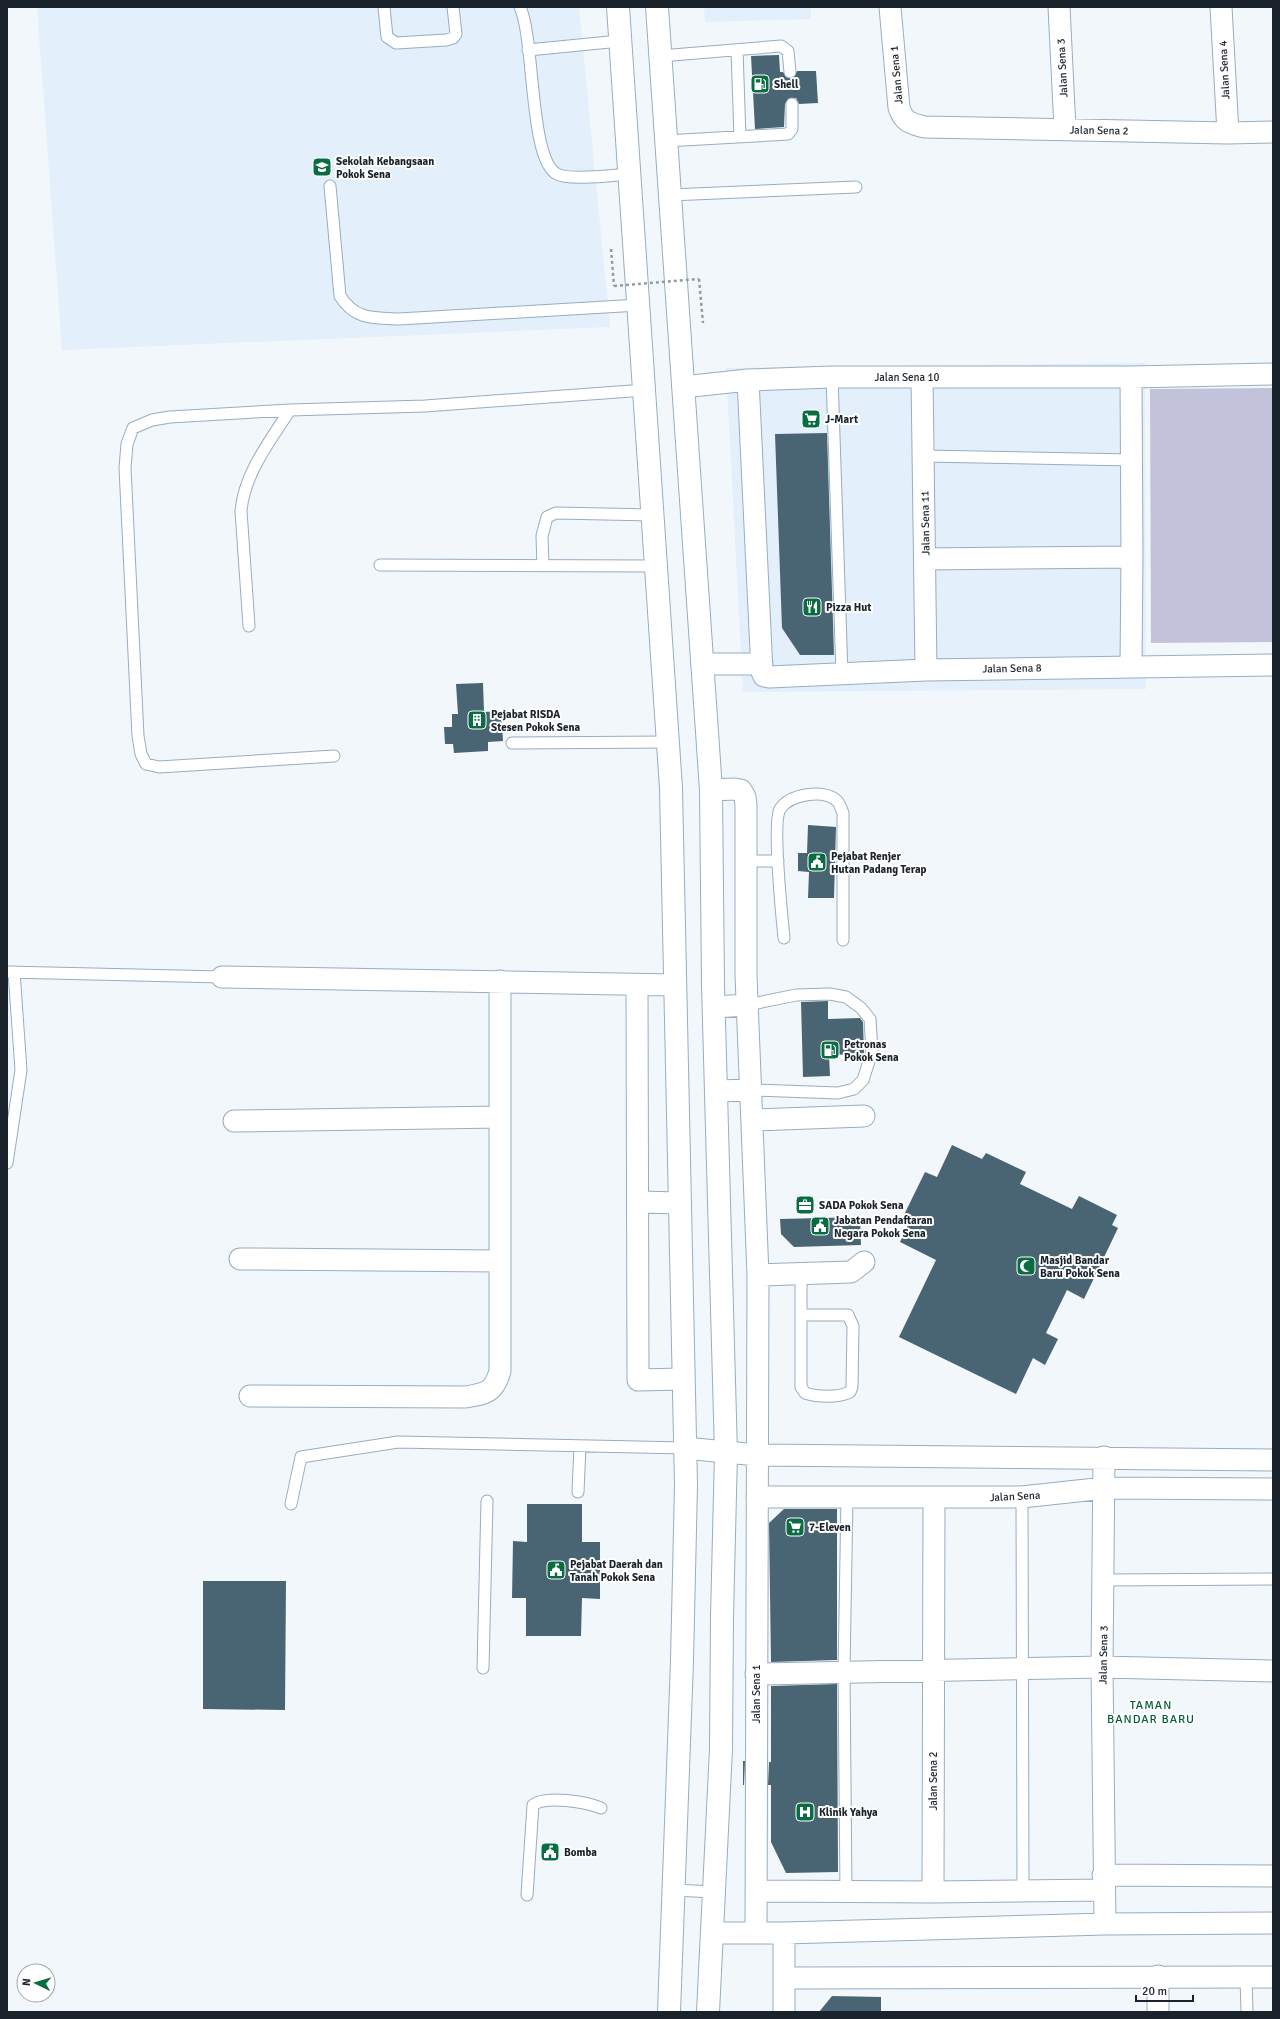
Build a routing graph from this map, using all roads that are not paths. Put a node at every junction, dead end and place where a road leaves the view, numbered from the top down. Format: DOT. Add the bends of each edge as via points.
graph roads {
  1 [pos="384,7"];
  2 [pos="453,7"];
  3 [pos="520,7"];
  4 [pos="618,7"];
  5 [pos="657,7"];
  6 [pos="890,7"];
  7 [pos="1059,7"];
  8 [pos="1221,7"];
  9 [pos="620,41"];
  10 [pos="528,50"];
  11 [pos="737,50"];
  12 [pos="660,56"];
  13 [pos="790,72"];
  14 [pos="792,104"];
  15 [pos="924,127"];
  16 [pos="1065,129"];
  17 [pos="1228,132"];
  18 [pos="1273,132"];
  19 [pos="740,137"];
  20 [pos="666,141"];
  21 [pos="630,174"];
  22 [pos="330,186"];
  23 [pos="856,187"];
  24 [pos="670,195"];
  25 [pos="639,305"];
  26 [pos="1273,374"];
  27 [pos="832,377"];
  28 [pos="922,377"];
  29 [pos="1131,377"];
  30 [pos="748,380"];
  31 [pos="683,387"];
  32 [pos="645,390"];
  33 [pos="290,410"];
  34 [pos="924,456"];
  35 [pos="1132,460"];
  36 [pos="653,515"];
  37 [pos="1132,557"];
  38 [pos="925,559"];
  39 [pos="380,565"];
  40 [pos="543,566"];
  41 [pos="657,566"];
  42 [pos="249,626"];
  43 [pos="702,664"];
  44 [pos="762,664"];
  45 [pos="1273,665"];
  46 [pos="1131,666"];
  47 [pos="926,670"];
  48 [pos="842,674"];
  49 [pos="668,742"];
  50 [pos="512,743"];
  51 [pos="334,756"];
  52 [pos="711,790"];
  53 [pos="747,861"];
  54 [pos="778,861"];
  55 [pos="784,938"];
  56 [pos="843,940"];
  57 [pos="11,972"];
  58 [pos="222,977"];
  59 [pos="500,981"];
  60 [pos="637,985"];
  61 [pos="674,985"];
  62 [pos="748,1005"];
  63 [pos="714,1007"];
  64 [pos="752,1090"];
  65 [pos="716,1091"];
  66 [pos="864,1116"];
  67 [pos="500,1117"];
  68 [pos="752,1120"];
  69 [pos="234,1121"];
  70 [pos="7,1163"];
  71 [pos="639,1202"];
  72 [pos="680,1203"];
  73 [pos="240,1259"];
  74 [pos="500,1261"];
  75 [pos="864,1262"];
  76 [pos="801,1273"];
  77 [pos="758,1274"];
  78 [pos="801,1315"];
  79 [pos="683,1378"];
  80 [pos="250,1396"];
  81 [pos="580,1446"];
  82 [pos="685,1448"];
  83 [pos="726,1453"];
  84 [pos="758,1455"];
  85 [pos="1104,1457"];
  86 [pos="1273,1460"];
  87 [pos="1105,1488"];
  88 [pos="1273,1489"];
  89 [pos="578,1492"];
  90 [pos="757,1497"];
  91 [pos="1022,1497"];
  92 [pos="847,1498"];
  93 [pos="934,1498"];
  94 [pos="487,1501"];
  95 [pos="291,1504"];
  96 [pos="1273,1579"];
  97 [pos="1104,1580"];
  98 [pos="1102,1667"];
  99 [pos="483,1668"];
  100 [pos="934,1670"];
  101 [pos="1024,1670"];
  102 [pos="844,1671"];
  103 [pos="1273,1671"];
  104 [pos="756,1674"];
  105 [pos="601,1808"];
  106 [pos="1273,1876"];
  107 [pos="1103,1882"];
  108 [pos="674,1890"];
  109 [pos="756,1891"];
  110 [pos="1023,1891"];
  111 [pos="714,1892"];
  112 [pos="846,1892"];
  113 [pos="932,1892"];
  114 [pos="527,1895"];
  115 [pos="1273,1923"];
  116 [pos="1105,1924"];
  117 [pos="712,1933"];
  118 [pos="756,1933"];
  119 [pos="784,1933"];
  120 [pos="1158,1976"];
  121 [pos="1246,1977"];
  122 [pos="1273,1977"];
  123 [pos="785,1978"];
  124 [pos="669,2012"];
  125 [pos="708,2012"];
  126 [pos="784,2012"];
  127 [pos="1158,2012"];
  128 [pos="1247,2012"];
  1 -- 2 [label="lane" via="387,37 396,43 453,38 456,34"];
  3 -- 10 [label="lane"];
  4 -- 9 [label="highway"];
  5 -- 12 [label="highway"];
  6 -- 15 [label="street, Jalan Sena 1" via="899,108 902,118"];
  7 -- 16 [label="street, Jalan Sena 3"];
  8 -- 17 [label="street, Jalan Sena 4"];
  9 -- 10 [label="lane"];
  9 -- 21 [label="highway"];
  10 -- 21 [label="lane" via="539,136 548,167 557,175 567,177"];
  11 -- 12 [label="lane"];
  11 -- 13 [label="lane" via="784,47 788,51"];
  11 -- 19 [label="lane"];
  12 -- 20 [label="highway"];
  14 -- 19 [label="lane" via="791,132 781,135"];
  15 -- 16 [label="street, Jalan Sena 2"];
  16 -- 17 [label="street, Jalan Sena 2"];
  17 -- 18 [label="street, Jalan Sena 2"];
  19 -- 20 [label="lane"];
  20 -- 24 [label="highway"];
  21 -- 25 [label="highway"];
  22 -- 25 [label="lane" via="340,296 346,305 358,314 376,318 399,318"];
  23 -- 24 [label="lane"];
  24 -- 31 [label="highway"];
  25 -- 32 [label="highway"];
  26 -- 29 [label="street, Jalan Sena 10"];
  27 -- 28 [label="street, Jalan Sena 10"];
  27 -- 30 [label="street, Jalan Sena 10"];
  27 -- 48 [label="lane"];
  28 -- 29 [label="street, Jalan Sena 10"];
  28 -- 34 [label="street, Jalan Sena 11"];
  29 -- 35 [label="street"];
  30 -- 31 [label="street, Jalan Sena 10"];
  30 -- 44 [label="street"];
  31 -- 43 [label="highway"];
  32 -- 33 [label="lane" via="425,406"];
  32 -- 36 [label="highway"];
  33 -- 42 [label="lane" via="266,448 242,498"];
  33 -- 51 [label="lane" via="170,417 152,420 133,428 127,444 125,468 138,736 141,754 146,764 159,767"];
  34 -- 35 [label="lane"];
  34 -- 38 [label="street, Jalan Sena 11"];
  35 -- 37 [label="street"];
  36 -- 40 [label="lane" via="556,514 547,517 542,536"];
  36 -- 41 [label="highway"];
  37 -- 38 [label="street"];
  37 -- 46 [label="street"];
  38 -- 47 [label="street, Jalan Sena 11"];
  39 -- 40 [label="lane"];
  40 -- 41 [label="lane"];
  41 -- 49 [label="highway"];
  43 -- 44 [label="street"];
  43 -- 52 [label="highway"];
  44 -- 48 [label="street, Jalan Sena 8" via="764,676 769,677"];
  45 -- 46 [label="street, Jalan Sena 8"];
  46 -- 47 [label="street, Jalan Sena 8"];
  47 -- 48 [label="street, Jalan Sena 8"];
  49 -- 50 [label="lane"];
  49 -- 61 [label="highway" via="672,788"];
  52 -- 53 [label="street" via="741,790 745,797"];
  52 -- 63 [label="highway"];
  53 -- 54 [label="lane"];
  53 -- 62 [label="street"];
  54 -- 55 [label="lane"];
  54 -- 56 [label="lane" via="778,820 780,810 788,800 812,795 829,796 838,801 843,814"];
  57 -- 58 [label="lane"];
  57 -- 70 [label="lane" via="21,1070"];
  58 -- 59 [label="street"];
  59 -- 60 [label="street"];
  59 -- 67 [label="street"];
  60 -- 61 [label="street"];
  60 -- 71 [label="street"];
  61 -- 72 [label="highway"];
  62 -- 63 [label="street"];
  62 -- 64 [label="street"];
  62 -- 64 [label="lane" via="796,995 830,994 846,997 861,1008 870,1019 872,1052 863,1080 854,1089 838,1093"];
  63 -- 65 [label="highway"];
  64 -- 65 [label="street"];
  64 -- 68 [label="street, Jalan Sena 1"];
  65 -- 83 [label="highway"];
  66 -- 68 [label="street"];
  67 -- 69 [label="street"];
  67 -- 74 [label="street"];
  68 -- 77 [label="street, Jalan Sena 1"];
  71 -- 72 [label="street"];
  71 -- 79 [label="street" via="638,1380"];
  72 -- 79 [label="highway"];
  73 -- 74 [label="street"];
  74 -- 80 [label="street" via="500,1371 494,1385 484,1394"];
  75 -- 76 [label="street" via="851,1272"];
  76 -- 77 [label="street"];
  76 -- 78 [label="lane"];
  77 -- 84 [label="street, Jalan Sena 1"];
  78 -- 78 [label="lane" via="801,1387 805,1393 839,1395 850,1392 853,1326 848,1315"];
  79 -- 82 [label="highway"];
  81 -- 82 [label="lane"];
  81 -- 89 [label="lane"];
  81 -- 95 [label="lane" via="398,1442 301,1457"];
  82 -- 83 [label="street"];
  82 -- 108 [label="highway" via="682,1661"];
  83 -- 84 [label="street"];
  83 -- 111 [label="highway" via="721,1749"];
  84 -- 85 [label="street"];
  84 -- 90 [label="street, Jalan Sena 1"];
  85 -- 86 [label="street"];
  85 -- 87 [label="street, Jalan Sena 3"];
  87 -- 88 [label="street, Jalan Sena"];
  87 -- 91 [label="street, Jalan Sena"];
  87 -- 97 [label="street, Jalan Sena 3"];
  90 -- 92 [label="street, Jalan Sena"];
  90 -- 104 [label="street, Jalan Sena 1"];
  91 -- 93 [label="street, Jalan Sena"];
  91 -- 101 [label="lane"];
  92 -- 93 [label="street, Jalan Sena"];
  92 -- 102 [label="lane"];
  93 -- 100 [label="street, Jalan Sena 2"];
  94 -- 99 [label="lane"];
  96 -- 97 [label="lane"];
  97 -- 98 [label="street, Jalan Sena 3"];
  98 -- 101 [label="street"];
  98 -- 103 [label="street"];
  98 -- 107 [label="street, Jalan Sena 3"];
  100 -- 101 [label="street"];
  100 -- 102 [label="street"];
  100 -- 113 [label="street, Jalan Sena 2"];
  101 -- 110 [label="lane"];
  102 -- 104 [label="street"];
  102 -- 112 [label="lane"];
  104 -- 109 [label="street, Jalan Sena 1"];
  105 -- 114 [label="lane" via="586,1802 540,1800 533,1805"];
  106 -- 107 [label="street"];
  107 -- 110 [label="street"];
  107 -- 116 [label="street, Jalan Sena 3"];
  108 -- 111 [label="lane"];
  108 -- 124 [label="highway"];
  109 -- 112 [label="street"];
  109 -- 118 [label="street, Jalan Sena 1"];
  110 -- 113 [label="street"];
  111 -- 117 [label="highway"];
  112 -- 113 [label="street"];
  115 -- 116 [label="street"];
  116 -- 119 [label="street"];
  117 -- 118 [label="street"];
  117 -- 125 [label="highway"];
  118 -- 119 [label="street"];
  119 -- 123 [label="street"];
  120 -- 121 [label="street"];
  120 -- 123 [label="street"];
  120 -- 127 [label="street"];
  121 -- 122 [label="street"];
  121 -- 128 [label="lane"];
  123 -- 126 [label="street"];
}
